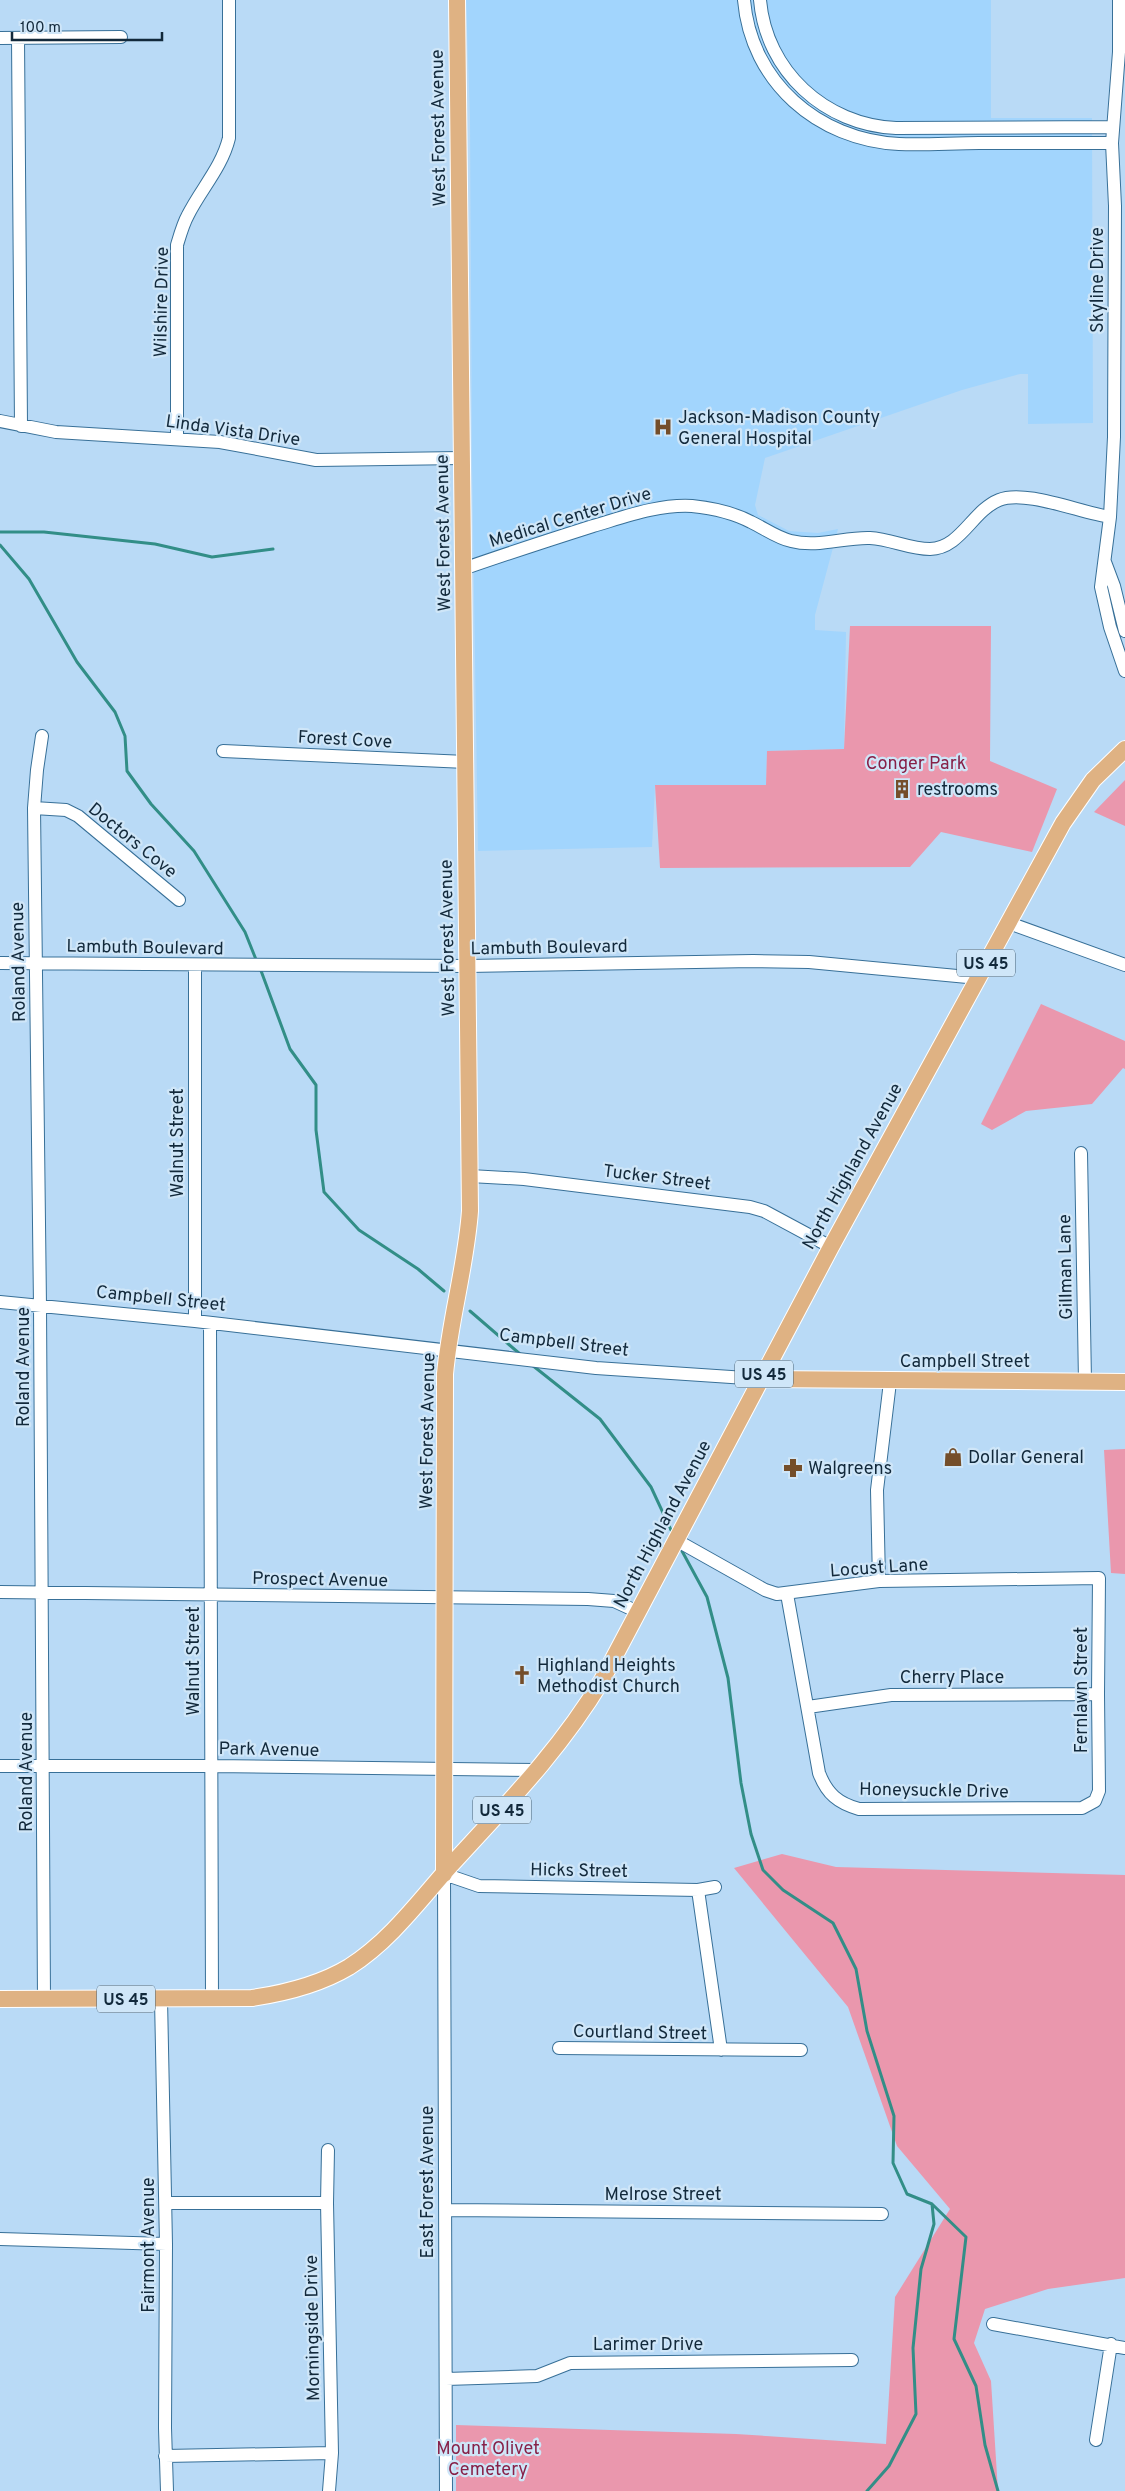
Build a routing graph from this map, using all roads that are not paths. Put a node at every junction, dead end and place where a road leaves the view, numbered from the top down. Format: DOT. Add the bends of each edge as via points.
graph roads {
  1 [pos="229,0"];
  2 [pos="457,0"];
  3 [pos="744,0"];
  4 [pos="760,0"];
  5 [pos="1119,0"];
  6 [pos="121,37"];
  7 [pos="0,38"];
  8 [pos="18,38"];
  9 [pos="1113,127"];
  10 [pos="1112,144"];
  11 [pos="1120,206"];
  12 [pos="0,421"];
  13 [pos="21,426"];
  14 [pos="177,438"];
  15 [pos="462,458"];
  16 [pos="1110,518"];
  17 [pos="1104,560"];
  18 [pos="463,568"];
  19 [pos="1125,631"];
  20 [pos="1125,671"];
  21 [pos="42,736"];
  22 [pos="1125,749"];
  23 [pos="223,751"];
  24 [pos="466,762"];
  25 [pos="34,808"];
  26 [pos="179,900"];
  27 [pos="1009,923"];
  28 [pos="0,963"];
  29 [pos="35,963"];
  30 [pos="195,965"];
  31 [pos="1125,965"];
  32 [pos="468,966"];
  33 [pos="978,978"];
  34 [pos="1081,1153"];
  35 [pos="470,1176"];
  36 [pos="831,1247"];
  37 [pos="0,1302"];
  38 [pos="40,1306"];
  39 [pos="195,1321"];
  40 [pos="210,1322"];
  41 [pos="448,1349"];
  42 [pos="761,1379"];
  43 [pos="890,1382"];
  44 [pos="1085,1382"];
  45 [pos="1125,1382"];
  46 [pos="678,1537"];
  47 [pos="1099,1578"];
  48 [pos="879,1581"];
  49 [pos="0,1592"];
  50 [pos="41,1592"];
  51 [pos="787,1594"];
  52 [pos="210,1595"];
  53 [pos="445,1598"];
  54 [pos="638,1612"];
  55 [pos="1098,1694"];
  56 [pos="808,1707"];
  57 [pos="0,1766"];
  58 [pos="43,1766"];
  59 [pos="211,1766"];
  60 [pos="444,1768"];
  61 [pos="537,1770"];
  62 [pos="1095,1801"];
  63 [pos="444,1874"];
  64 [pos="715,1887"];
  65 [pos="698,1890"];
  66 [pos="162,1998"];
  67 [pos="0,1999"];
  68 [pos="44,1999"];
  69 [pos="212,1999"];
  70 [pos="559,2048"];
  71 [pos="721,2050"];
  72 [pos="801,2050"];
  73 [pos="328,2150"];
  74 [pos="166,2203"];
  75 [pos="326,2203"];
  76 [pos="445,2210"];
  77 [pos="882,2214"];
  78 [pos="0,2240"];
  79 [pos="166,2244"];
  80 [pos="993,2324"];
  81 [pos="1111,2344"];
  82 [pos="1125,2348"];
  83 [pos="852,2360"];
  84 [pos="446,2379"];
  85 [pos="1096,2440"];
  86 [pos="332,2453"];
  87 [pos="165,2456"];
  88 [pos="167,2491"];
  89 [pos="329,2491"];
  90 [pos="446,2491"];
  1 -- 14 [label="street, Wilshire Drive" via="229,138 226,153 187,217 177,245"];
  2 -- 15 [label="main road, West Forest Avenue"];
  3 -- 10 [label="street" via="746,21 761,61 780,89 802,110 844,132 898,144"];
  4 -- 9 [label="street" via="765,26 785,71 816,101 858,122 882,128"];
  5 -- 9 [label="street, Skyline Drive"];
  6 -- 8 [label="street"];
  7 -- 8 [label="street"];
  8 -- 13 [label="street"];
  9 -- 10 [label="street, Skyline Drive"];
  10 -- 11 [label="street, Skyline Drive"];
  11 -- 16 [label="street, Skyline Drive"];
  12 -- 13 [label="street, Linda Vista Drive"];
  13 -- 14 [label="street, Linda Vista Drive" via="56,432"];
  14 -- 15 [label="street, Linda Vista Drive" via="322,460"];
  15 -- 18 [label="main road, West Forest Avenue"];
  16 -- 17 [label="street, Skyline Drive"];
  16 -- 18 [label="street, Medical Center Drive" via="1036,499 1000,499 945,546 919,549 870,538 802,544 722,511 692,506 667,507 616,519"];
  17 -- 19 [label="street, Skyline Drive"];
  17 -- 20 [label="street, Skyline Drive" via="1101,587"];
  18 -- 24 [label="main road, West Forest Avenue"];
  21 -- 25 [label="street, Roland Avenue"];
  22 -- 27 [label="main road, North Highland Avenue / US 45" via="1079,798"];
  23 -- 24 [label="street, Forest Cove"];
  24 -- 32 [label="main road, West Forest Avenue"];
  25 -- 26 [label="street, Doctors Cove" via="66,810 78,816"];
  25 -- 29 [label="street, Roland Avenue"];
  27 -- 31 [label="street"];
  27 -- 33 [label="main road, North Highland Avenue / US 45"];
  28 -- 29 [label="street, Lambuth Boulevard"];
  29 -- 30 [label="street, Lambuth Boulevard"];
  29 -- 38 [label="street, Roland Avenue"];
  30 -- 32 [label="street, Lambuth Boulevard"];
  30 -- 39 [label="street, Walnut Street"];
  32 -- 33 [label="street, Lambuth Boulevard" via="781,962"];
  32 -- 35 [label="main road, West Forest Avenue"];
  33 -- 36 [label="main road, North Highland Avenue / US 45"];
  34 -- 44 [label="street, Gillman Lane"];
  35 -- 36 [label="street, Tucker Street" via="524,1179 750,1207 764,1211"];
  35 -- 41 [label="main road, West Forest Avenue" via="468,1239"];
  36 -- 42 [label="main road, North Highland Avenue / US 45"];
  37 -- 38 [label="street, Campbell Street"];
  38 -- 39 [label="street, Campbell Street"];
  38 -- 50 [label="street, Roland Avenue"];
  39 -- 40 [label="street, Campbell Street"];
  40 -- 41 [label="street, Campbell Street"];
  40 -- 52 [label="street, Walnut Street"];
  41 -- 42 [label="street, Campbell Street" via="615,1369"];
  41 -- 53 [label="main road, West Forest Avenue" via="445,1374"];
  42 -- 43 [label="main road, Campbell Street"];
  42 -- 46 [label="main road, North Highland Avenue / US 45"];
  43 -- 44 [label="main road, Campbell Street"];
  43 -- 48 [label="street" via="877,1490"];
  44 -- 45 [label="main road, Campbell Street"];
  46 -- 51 [label="street, Locust Lane" via="765,1590"];
  46 -- 54 [label="main road, North Highland Avenue / US 45"];
  47 -- 48 [label="street, Locust Lane"];
  47 -- 55 [label="street, Fernlawn Street"];
  48 -- 51 [label="street, Locust Lane"];
  49 -- 50 [label="street, Prospect Avenue"];
  50 -- 52 [label="street, Prospect Avenue"];
  50 -- 58 [label="street, Roland Avenue"];
  51 -- 56 [label="street, Honeysuckle Drive"];
  52 -- 53 [label="street, Prospect Avenue"];
  52 -- 59 [label="street, Walnut Street"];
  53 -- 54 [label="street, Prospect Avenue" via="588,1599 614,1601"];
  53 -- 60 [label="main road, West Forest Avenue"];
  54 -- 61 [label="main road, North Highland Avenue / US 45" via="581,1716"];
  55 -- 56 [label="street, Cherry Place" via="891,1695"];
  55 -- 62 [label="street, Fernlawn Street" via="1099,1791"];
  56 -- 62 [label="street, Honeysuckle Drive" via="824,1786 833,1798 859,1809 1082,1808"];
  57 -- 58 [label="street, Park Avenue"];
  58 -- 59 [label="street, Park Avenue"];
  58 -- 68 [label="street, Roland Avenue"];
  59 -- 60 [label="street, Park Avenue"];
  59 -- 69 [label="street, Walnut Street"];
  60 -- 61 [label="street, Park Avenue"];
  60 -- 63 [label="main road, West Forest Avenue"];
  61 -- 63 [label="main road, North Highland Avenue / US 45"];
  63 -- 65 [label="street, Hicks Street" via="479,1886"];
  63 -- 69 [label="main road, North Highland Avenue / US 45" via="403,1922 349,1966 299,1990 252,1998"];
  63 -- 76 [label="street, East Forest Avenue"];
  64 -- 65 [label="street, Hicks Street"];
  65 -- 71 [label="street, Courtland Street"];
  66 -- 68 [label="main road, North Highland Avenue / US 45"];
  66 -- 69 [label="main road, North Highland Avenue / US 45"];
  66 -- 74 [label="street, Fairmont Avenue"];
  67 -- 68 [label="main road, North Highland Avenue / US 45"];
  70 -- 71 [label="street, Courtland Street"];
  71 -- 72 [label="street, Courtland Street"];
  73 -- 75 [label="street, Morningside Drive"];
  74 -- 75 [label="street"];
  74 -- 79 [label="street, Fairmont Avenue"];
  75 -- 86 [label="street, Morningside Drive"];
  76 -- 77 [label="street, Melrose Street"];
  76 -- 84 [label="street, East Forest Avenue"];
  78 -- 79 [label="street"];
  79 -- 87 [label="street, Fairmont Avenue"];
  80 -- 81 [label="street"];
  81 -- 82 [label="street"];
  81 -- 85 [label="street"];
  83 -- 84 [label="street, Larimer Drive" via="570,2363 537,2376"];
  84 -- 90 [label="street, East Forest Avenue"];
  86 -- 87 [label="street"];
  86 -- 89 [label="street, Morningside Drive"];
  87 -- 88 [label="street, Fairmont Avenue"];
}
